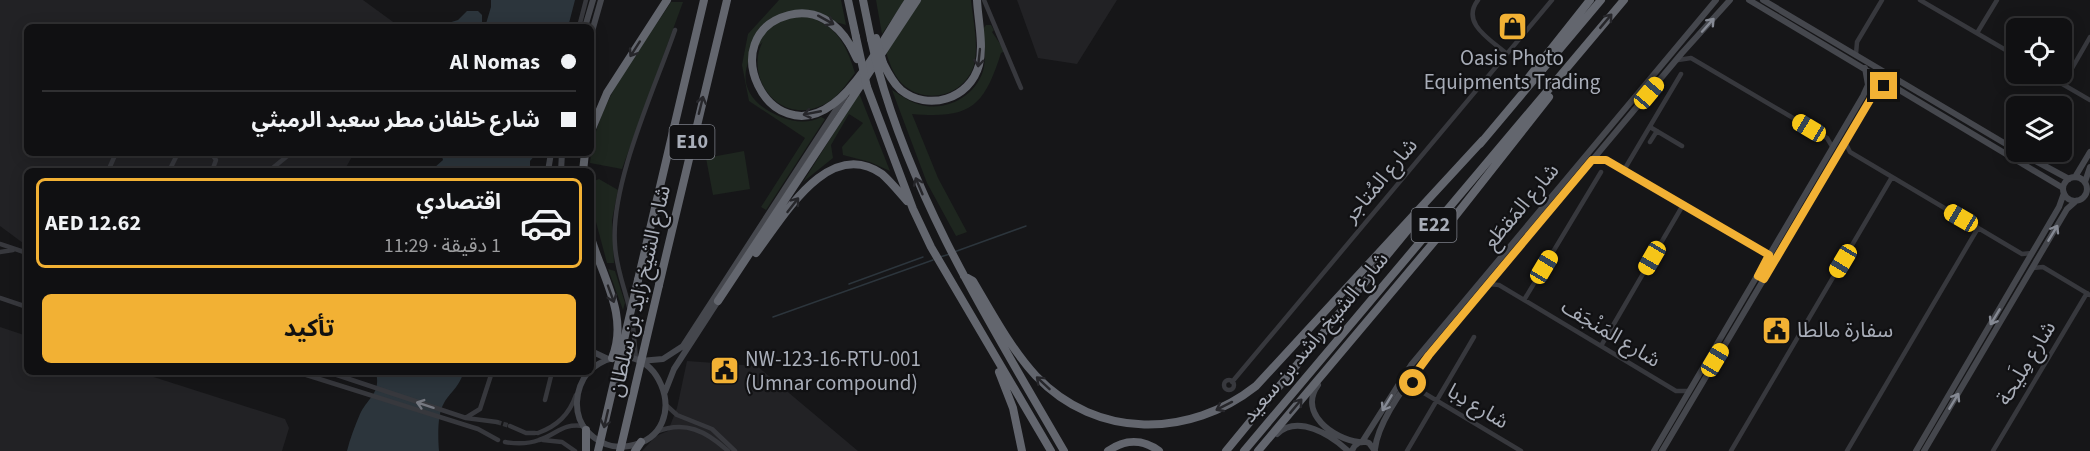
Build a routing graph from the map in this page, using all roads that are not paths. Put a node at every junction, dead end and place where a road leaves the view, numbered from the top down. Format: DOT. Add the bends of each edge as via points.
graph roads {
  1 [pos="586,0"];
  2 [pos="593,0"];
  3 [pos="601,0"];
  4 [pos="667,0"];
  5 [pos="704,0"];
  6 [pos="727,0"];
  7 [pos="848,0"];
  8 [pos="863,0"];
  9 [pos="909,0"];
  10 [pos="916,0"];
  11 [pos="977,0"];
  12 [pos="984,0"];
  13 [pos="1478,0"];
  14 [pos="1552,0"];
  15 [pos="1590,0"];
  16 [pos="1601,0"];
  17 [pos="1624,0"];
  18 [pos="1716,0"];
  19 [pos="1730,0"];
  20 [pos="1749,0"];
  21 [pos="1763,0"];
  22 [pos="1882,0"];
  23 [pos="1920,0"];
  24 [pos="1997,0"];
  25 [pos="995,21"];
  26 [pos="580,24"];
  27 [pos="586,24"];
  28 [pos="594,24"];
  29 [pos="978,28"];
  30 [pos="675,30"];
  31 [pos="1977,33"];
  32 [pos="2090,37"];
  33 [pos="1857,42"];
  34 [pos="1687,47"];
  35 [pos="1846,48"];
  36 [pos="2006,50"];
  37 [pos="1507,54"];
  38 [pos="1856,54"];
  39 [pos="1691,58"];
  40 [pos="1676,61"];
  41 [pos="881,66"];
  42 [pos="2072,67"];
  43 [pos="1865,68"];
  44 [pos="1566,70"];
  45 [pos="1681,74"];
  46 [pos="857,78"];
  47 [pos="2062,84"];
  48 [pos="1895,86"];
  49 [pos="867,87"];
  50 [pos="1021,88"];
  51 [pos="1635,97"];
  52 [pos="1867,98"];
  53 [pos="2090,100"];
  54 [pos="594,124"];
  55 [pos="1650,127"];
  56 [pos="1492,129"];
  57 [pos="1657,131"];
  58 [pos="1827,138"];
  59 [pos="1483,140"];
  60 [pos="1608,141"];
  61 [pos="1841,141"];
  62 [pos="1650,142"];
  63 [pos="2006,144"];
  64 [pos="1682,146"];
  65 [pos="1602,148"];
  66 [pos="1836,151"];
  67 [pos="2090,152"];
  68 [pos="1850,153"];
  69 [pos="288,156"];
  70 [pos="1592,160"];
  71 [pos="1606,160"];
  72 [pos="2040,162"];
  73 [pos="2090,167"];
  74 [pos="273,168"];
  75 [pos="1624,170"];
  76 [pos="1601,172"];
  77 [pos="1892,177"];
  78 [pos="2072,178"];
  79 [pos="2087,187"];
  80 [pos="2064,190"];
  81 [pos="1550,198"];
  82 [pos="2079,200"];
  83 [pos="2090,202"];
  84 [pos="1683,205"];
  85 [pos="913,209"];
  86 [pos="1545,216"];
  87 [pos="1978,228"];
  88 [pos="0,244"];
  89 [pos="594,247"];
  90 [pos="0,252"];
  91 [pos="24,252"];
  92 [pos="2022,254"];
  93 [pos="1769,255"];
  94 [pos="2036,255"];
  95 [pos="2026,263"];
  96 [pos="2043,267"];
  97 [pos="2033,268"];
  98 [pos="964,276"];
  99 [pos="1495,276"];
  100 [pos="1761,278"];
  101 [pos="1489,284"];
  102 [pos="2014,284"];
  103 [pos="1499,285"];
  104 [pos="2021,288"];
  105 [pos="2088,294"];
  106 [pos="1,298"];
  107 [pos="962,299"];
  108 [pos="1524,300"];
  109 [pos="718,301"];
  110 [pos="24,306"];
  111 [pos="1474,337"];
  112 [pos="1601,346"];
  113 [pos="594,352"];
  114 [pos="610,358"];
  115 [pos="638,360"];
  116 [pos="1333,362"];
  117 [pos="594,368"];
  118 [pos="307,375"];
  119 [pos="336,375"];
  120 [pos="491,375"];
  121 [pos="551,375"];
  122 [pos="585,375"];
  123 [pos="1412,378"];
  124 [pos="1701,378"];
  125 [pos="1232,382"];
  126 [pos="1405,388"];
  127 [pos="578,390"];
  128 [pos="1419,390"];
  129 [pos="1676,391"];
  130 [pos="1689,391"];
  131 [pos="665,393"];
  132 [pos="545,400"];
  133 [pos="1437,401"];
  134 [pos="1682,403"];
  135 [pos="666,405"];
  136 [pos="466,418"];
  137 [pos="497,422"];
  138 [pos="510,426"];
  139 [pos="585,428"];
  140 [pos="653,434"];
  141 [pos="498,440"];
  142 [pos="540,440"];
  143 [pos="505,442"];
  144 [pos="642,442"];
  145 [pos="1361,442"];
  146 [pos="1375,450"];
  147 [pos="574,451"];
  148 [pos="586,451"];
  149 [pos="598,451"];
  150 [pos="620,451"];
  151 [pos="635,451"];
  152 [pos="728,451"];
  153 [pos="735,451"];
  154 [pos="1022,451"];
  155 [pos="1051,451"];
  156 [pos="1064,451"];
  157 [pos="1108,451"];
  158 [pos="1160,451"];
  159 [pos="1226,451"];
  160 [pos="1244,451"];
  161 [pos="1259,451"];
  162 [pos="1350,451"];
  163 [pos="1407,451"];
  164 [pos="1521,451"];
  165 [pos="1654,451"];
  166 [pos="1662,451"];
  167 [pos="1731,451"];
  168 [pos="1846,451"];
  169 [pos="1916,451"];
  170 [pos="1924,451"];
  171 [pos="1993,451"];
  1 -- 26 [label="street"];
  2 -- 27 [label="street"];
  3 -- 28 [label="street"];
  4 -- 54 [label="highway, one-way" via="607,93"];
  5 -- 149 [label="highway, شارع الشيخ زايد بن سلطان / E10, one-way, bridge"];
  150 -- 6 [label="highway, شارع الشيخ زايد بن سلطان / E10, one-way, bridge"];
  7 -- 49 [label="highway, bridge"];
  8 -- 41 [label="highway, bridge"];
  9 -- 46 [label="highway"];
  10 -- 109 [label="highway"];
  11 -- 29 [label="highway"];
  12 -- 25 [label="street"];
  13 -- 37 [label="street" via="1472,13 1474,24"];
  14 -- 37 [label="street, شارع المُتاجر"];
  15 -- 56 [label="highway"];
  16 -- 56 [label="highway, شارع الشيخ راشد بن سعيد / E22"];
  44 -- 17 [label="highway, شارع الشيخ راشد بن سعيد / E22, one-way"];
  18 -- 51 [label="street, شارع المَقطَع"];
  34 -- 19 [label="street, شارع المَقطَع, one-way"];
  20 -- 43 [label="street"];
  21 -- 35 [label="street"];
  22 -- 33 [label="street"];
  23 -- 31 [label="street"];
  24 -- 31 [label="street"];
  25 -- 29 [label="street"];
  25 -- 50 [label="street"];
  29 -- 41 [label="highway, one-way" via="981,54 975,75 962,92 944,100 920,100 903,92"];
  30 -- 115 [label="street" via="627,166 616,212 616,263 634,324"];
  31 -- 36 [label="street"];
  32 -- 42 [label="street"];
  33 -- 35 [label="street"];
  33 -- 38 [label="street"];
  34 -- 39 [label="street"];
  34 -- 40 [label="street, شارع المَقطَع"];
  35 -- 38 [label="street"];
  37 -- 125 [label="street, شارع المُتاجر"];
  38 -- 63 [label="street"];
  39 -- 40 [label="street"];
  39 -- 58 [label="street"];
  40 -- 60 [label="street, شارع المَقطَع"];
  98 -- 41 [label="highway, one-way" via="904,151"];
  43 -- 48 [label="street"];
  43 -- 52 [label="street"];
  44 -- 116 [label="highway" via="1530,123"];
  44 -- 160 [label="highway, شارع الشيخ راشد بن سعيد / E22"];
  45 -- 55 [label="street"];
  46 -- 49 [label="highway, one-way, bridge" via="825,110 793,114 774,107 760,94 752,74 753,55 772,22 808,13 840,30"];
  46 -- 115 [label="street" via="682,346 663,359"];
  47 -- 53 [label="street"];
  48 -- 52 [label="street" via="1879,88"];
  48 -- 80 [label="street"];
  49 -- 85 [label="highway"];
  51 -- 60 [label="street" via="1641,99"];
  51 -- 81 [label="street, شارع المَقطَع"];
  52 -- 61 [label="street"];
  55 -- 57 [label="street"];
  55 -- 75 [label="street"];
  56 -- 59 [label="highway, شارع الشيخ راشد بن سعيد / E22"];
  57 -- 62 [label="street"];
  57 -- 64 [label="street"];
  58 -- 61 [label="street"];
  58 -- 66 [label="street"];
  59 -- 98 [label="highway, one-way" via="1256,386 1226,406 1184,422 1119,423 1067,401 1031,370 973,281"];
  59 -- 159 [label="highway, شارع الشيخ راشد بن سعيد / E22"];
  60 -- 65 [label="street, شارع المَقطَع"];
  61 -- 66 [label="street"];
  61 -- 68 [label="street"];
  65 -- 70 [label="street, شارع المَقطَع"];
  65 -- 71 [label="street"];
  66 -- 68 [label="street"];
  66 -- 93 [label="street"];
  66 -- 100 [label="street"];
  67 -- 78 [label="street"];
  68 -- 77 [label="street"];
  69 -- 74 [label="street"];
  70 -- 71 [label="street"];
  70 -- 86 [label="street, شارع المَقطَع"];
  71 -- 75 [label="street"];
  72 -- 78 [label="street"];
  73 -- 79 [label="street"];
  75 -- 84 [label="street"];
  76 -- 108 [label="street"];
  77 -- 87 [label="street"];
  77 -- 167 [label="street"];
  78 -- 79 [label="street"];
  78 -- 80 [label="street"];
  79 -- 82 [label="street"];
  80 -- 82 [label="street" via="2070,199"];
  80 -- 94 [label="street"];
  81 -- 86 [label="street"];
  81 -- 145 [label="street, شارع المَقطَع, one-way" via="1411,365"];
  82 -- 83 [label="street"];
  94 -- 82 [label="street, one-way" via="2067,209"];
  84 -- 93 [label="street"];
  84 -- 112 [label="street"];
  85 -- 107 [label="highway"];
  109 -- 85 [label="highway, one-way" via="807,187 827,171 848,165 870,168 891,183"];
  86 -- 99 [label="street, شارع المَقطَع"];
  87 -- 92 [label="street"];
  87 -- 168 [label="street"];
  88 -- 91 [label="street"];
  89 -- 114 [label="highway, one-way" via="618,316 619,338"];
  90 -- 91 [label="street"];
  92 -- 94 [label="street"];
  92 -- 95 [label="street"];
  93 -- 100 [label="street"];
  94 -- 95 [label="street"];
  94 -- 96 [label="street"];
  94 -- 97 [label="street"];
  95 -- 102 [label="street"];
  96 -- 97 [label="street"];
  96 -- 105 [label="street"];
  97 -- 104 [label="street"];
  98 -- 156 [label="highway"];
  99 -- 101 [label="street, شارع المَقطَع"];
  99 -- 103 [label="street"];
  100 -- 124 [label="street"];
  101 -- 103 [label="street, شارع المَنْجَف"];
  101 -- 123 [label="street, شارع المَقطَع"];
  102 -- 104 [label="street"];
  102 -- 169 [label="street, one-way"];
  103 -- 108 [label="street, شارع المَنْجَف"];
  170 -- 104 [label="street, one-way"];
  105 -- 171 [label="street, شارع مِلَيحة"];
  106 -- 110 [label="street"];
  107 -- 154 [label="highway" via="1006,389"];
  107 -- 155 [label="highway"];
  108 -- 112 [label="street, شارع المَنْجَف"];
  109 -- 131 [label="street" via="674,369"];
  111 -- 133 [label="street"];
  112 -- 129 [label="street, شارع المَنْجَف"];
  113 -- 114 [label="street"];
  114 -- 115 [label="street"];
  114 -- 117 [label="street"];
  115 -- 131 [label="street" via="656,374"];
  116 -- 145 [label="street" via="1314,390 1312,410 1323,425 1347,440"];
  161 -- 116 [label="highway, one-way"];
  118 -- 141 [label="street" via="478,429"];
  136 -- 119 [label="street, one-way"];
  120 -- 136 [label="street" via="480,409"];
  121 -- 132 [label="street"];
  122 -- 127 [label="street"];
  123 -- 126 [label="street, شارع المَقطَع"];
  123 -- 128 [label="street, شارع دِبا"];
  124 -- 130 [label="street"];
  124 -- 166 [label="street"];
  126 -- 128 [label="street, شارع دِبا"];
  126 -- 146 [label="street, شارع المَقطَع" via="1380,431"];
  127 -- 138 [label="street" via="566,416 536,433"];
  127 -- 139 [label="street" via="577,409"];
  128 -- 133 [label="street, شارع دِبا"];
  129 -- 130 [label="street, شارع المَنْجَف"];
  129 -- 134 [label="street, شارع المَنْجَف"];
  130 -- 134 [label="street"];
  131 -- 135 [label="street"];
  133 -- 163 [label="street"];
  133 -- 164 [label="street, شارع دِبا"];
  134 -- 165 [label="street"];
  135 -- 140 [label="street"];
  135 -- 153 [label="street" via="677,416 712,429"];
  136 -- 137 [label="street"];
  139 -- 142 [label="street" via="566,425"];
  139 -- 144 [label="street" via="602,443 612,446"];
  139 -- 148 [label="highway"];
  140 -- 144 [label="street"];
  140 -- 152 [label="street" via="670,427 689,427 704,432"];
  142 -- 143 [label="street"];
  142 -- 147 [label="street" via="562,442"];
  144 -- 151 [label="highway"];
  145 -- 146 [label="street" via="1370,443"];
  145 -- 162 [label="street, شارع المَقطَع"];
  157 -- 158 [label="highway" via="1132,441"];
  161 -- 162 [label="street" via="1281,430 1297,424"];
}
